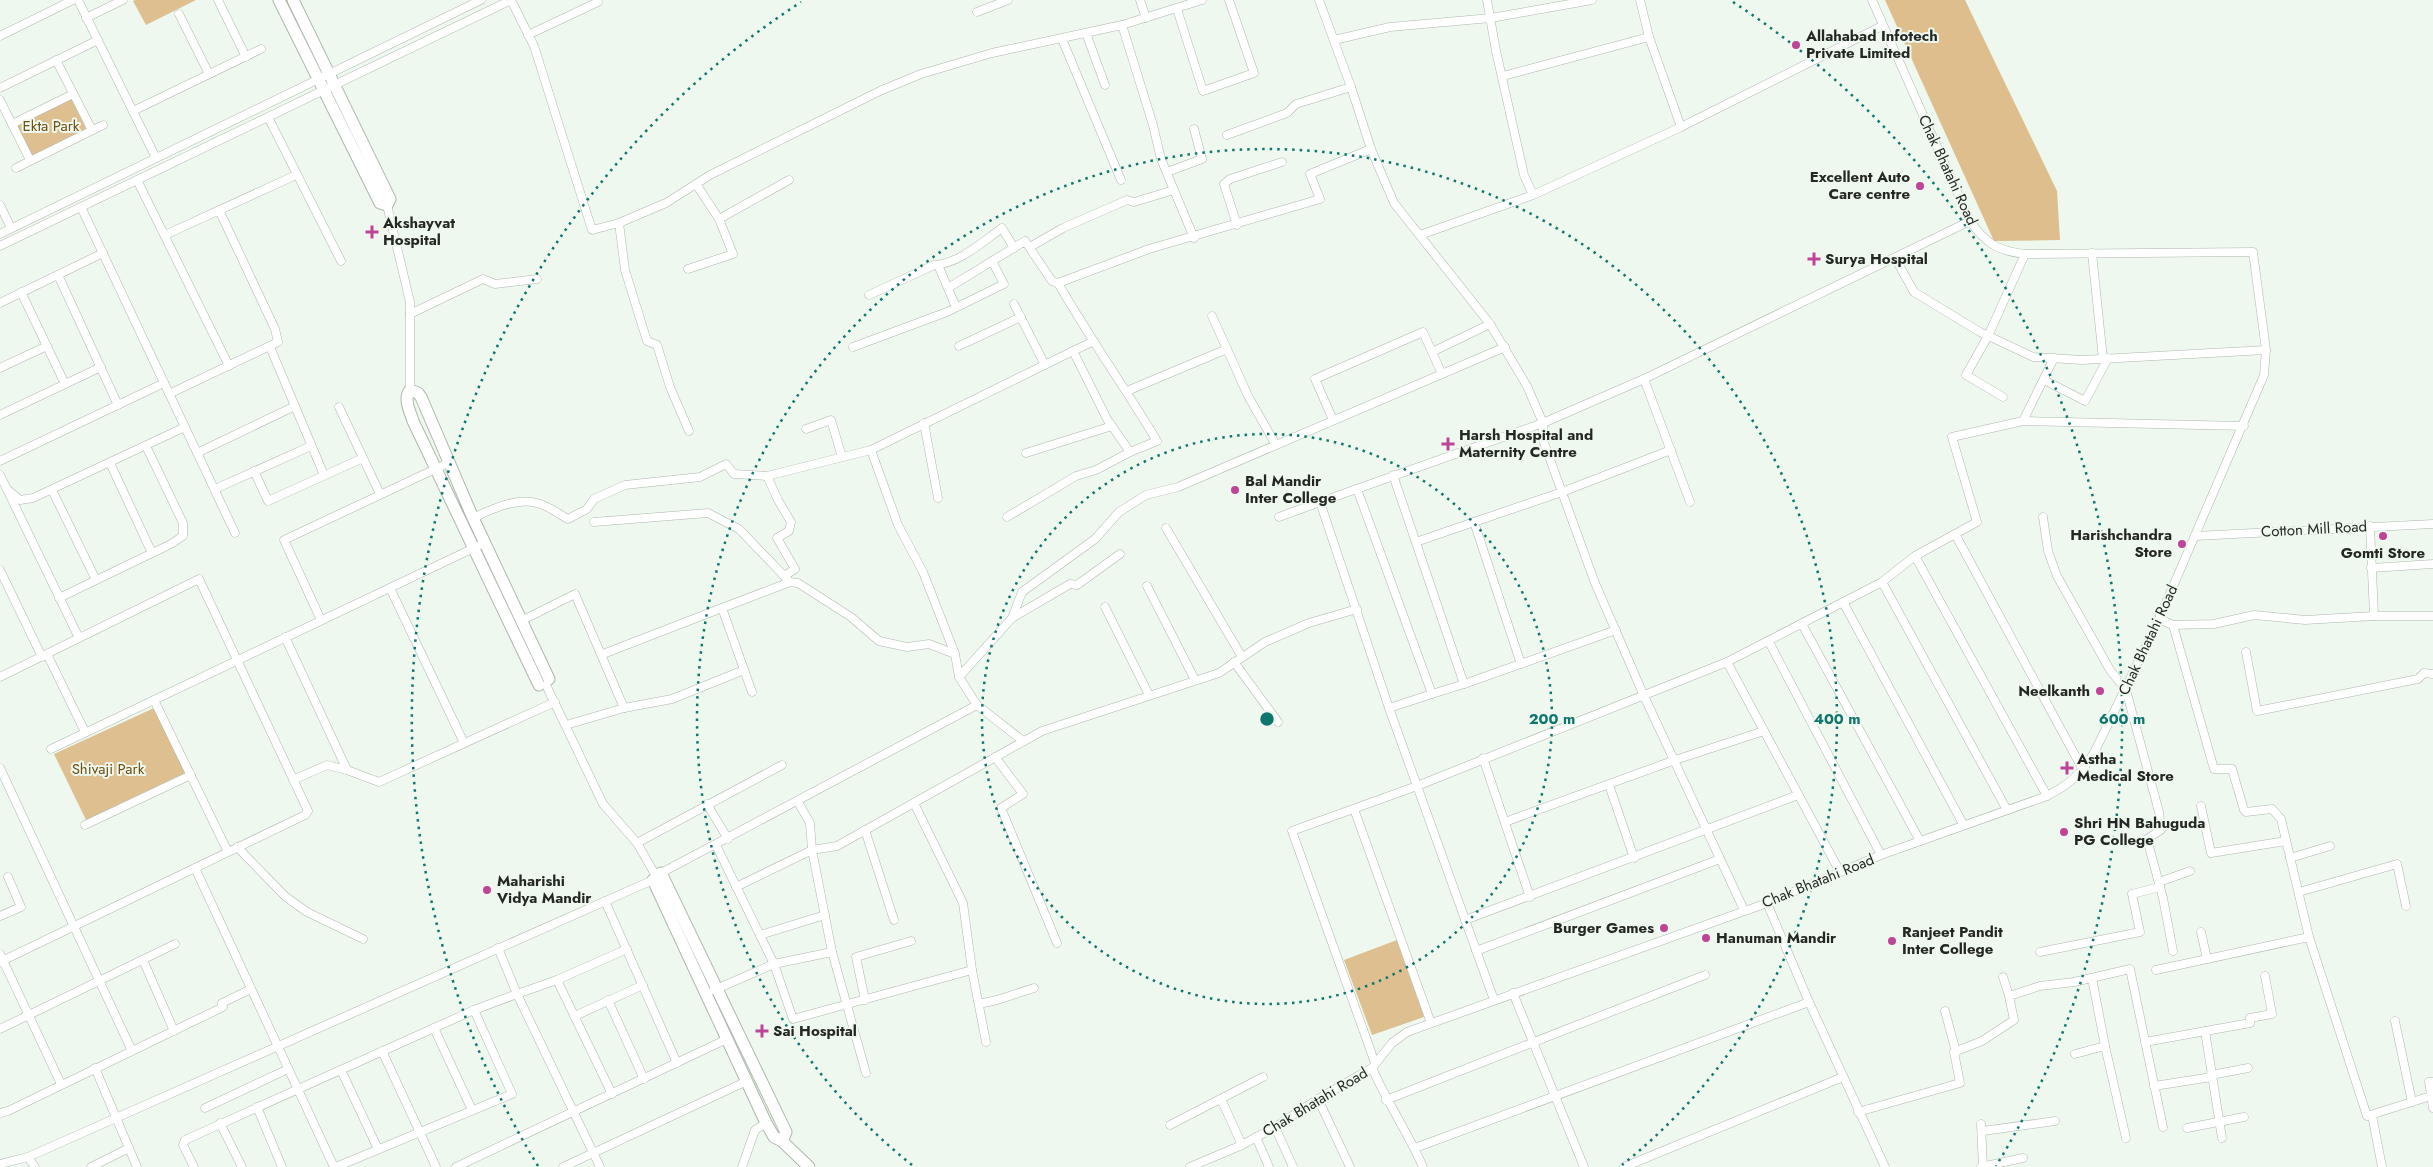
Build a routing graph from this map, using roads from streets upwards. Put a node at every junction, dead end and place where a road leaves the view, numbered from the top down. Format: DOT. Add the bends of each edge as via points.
graph roads {
  1 [pos="74,0"];
  2 [pos="78,0"];
  3 [pos="123,0"];
  4 [pos="218,0"];
  5 [pos="279,0"];
  6 [pos="293,0"];
  7 [pos="481,0"];
  8 [pos="511,0"];
  9 [pos="1008,0"];
  10 [pos="1140,0"];
  11 [pos="1202,0"];
  12 [pos="1229,0"];
  13 [pos="1319,0"];
  14 [pos="1487,0"];
  15 [pos="1592,0"];
  16 [pos="1640,0"];
  17 [pos="1872,0"];
  18 [pos="598,2"];
  19 [pos="1177,9"];
  20 [pos="978,12"];
  21 [pos="180,14"];
  22 [pos="86,18"];
  23 [pos="1146,18"];
  24 [pos="1491,18"];
  25 [pos="1122,25"];
  26 [pos="1882,26"];
  27 [pos="1086,34"];
  28 [pos="528,35"];
  29 [pos="0,36"];
  30 [pos="1649,37"];
  31 [pos="1062,39"];
  32 [pos="98,40"];
  33 [pos="1334,40"];
  34 [pos="261,49"];
  35 [pos="246,57"];
  36 [pos="56,60"];
  37 [pos="209,74"];
  38 [pos="1503,76"];
  39 [pos="332,79"];
  40 [pos="320,85"];
  41 [pos="1105,85"];
  42 [pos="1352,87"];
  43 [pos="0,88"];
  44 [pos="73,94"];
  45 [pos="0,100"];
  46 [pos="133,111"];
  47 [pos="268,117"];
  48 [pos="12,124"];
  49 [pos="103,124"];
  50 [pos="1681,127"];
  51 [pos="1194,129"];
  52 [pos="92,130"];
  53 [pos="1227,135"];
  54 [pos="1371,149"];
  55 [pos="156,158"];
  56 [pos="30,160"];
  57 [pos="1282,162"];
  58 [pos="16,168"];
  59 [pos="1167,172"];
  60 [pos="296,175"];
  61 [pos="137,180"];
  62 [pos="789,180"];
  63 [pos="1121,180"];
  64 [pos="696,184"];
  65 [pos="1174,190"];
  66 [pos="1533,195"];
  67 [pos="0,205"];
  68 [pos="387,206"];
  69 [pos="81,207"];
  70 [pos="219,210"];
  71 [pos="720,219"];
  72 [pos="1970,221"];
  73 [pos="619,222"];
  74 [pos="1237,225"];
  75 [pos="11,228"];
  76 [pos="0,234"];
  77 [pos="164,235"];
  78 [pos="1420,235"];
  79 [pos="1194,238"];
  80 [pos="0,246"];
  81 [pos="1014,248"];
  82 [pos="1030,248"];
  83 [pos="103,253"];
  84 [pos="2092,253"];
  85 [pos="2025,254"];
  86 [pos="1895,258"];
  87 [pos="992,261"];
  88 [pos="341,262"];
  89 [pos="938,265"];
  90 [pos="688,269"];
  91 [pos="58,275"];
  92 [pos="537,279"];
  93 [pos="1058,284"];
  94 [pos="948,288"];
  95 [pos="21,292"];
  96 [pos="869,295"];
  97 [pos="0,303"];
  98 [pos="1014,304"];
  99 [pos="956,307"];
  100 [pos="410,314"];
  101 [pos="1212,316"];
  102 [pos="1021,317"];
  103 [pos="1490,324"];
  104 [pos="1988,336"];
  105 [pos="1092,342"];
  106 [pos="47,346"];
  107 [pos="959,346"];
  108 [pos="270,347"];
  109 [pos="853,347"];
  110 [pos="1505,347"];
  111 [pos="1227,349"];
  112 [pos="2266,350"];
  113 [pos="1073,351"];
  114 [pos="1432,352"];
  115 [pos="2054,358"];
  116 [pos="2105,359"];
  117 [pos="1045,365"];
  118 [pos="228,366"];
  119 [pos="101,367"];
  120 [pos="0,368"];
  121 [pos="1442,374"];
  122 [pos="1644,379"];
  123 [pos="2044,380"];
  124 [pos="164,383"];
  125 [pos="65,384"];
  126 [pos="410,390"];
  127 [pos="1127,391"];
  128 [pos="170,394"];
  129 [pos="2003,397"];
  130 [pos="118,405"];
  131 [pos="295,406"];
  132 [pos="339,408"];
  133 [pos="0,415"];
  134 [pos="1333,420"];
  135 [pos="2023,421"];
  136 [pos="924,423"];
  137 [pos="1543,423"];
  138 [pos="1112,426"];
  139 [pos="2244,426"];
  140 [pos="185,427"];
  141 [pos="806,429"];
  142 [pos="689,431"];
  143 [pos="1276,445"];
  144 [pos="146,446"];
  145 [pos="311,446"];
  146 [pos="871,450"];
  147 [pos="1671,450"];
  148 [pos="1130,452"];
  149 [pos="197,453"];
  150 [pos="1026,453"];
  151 [pos="842,457"];
  152 [pos="363,458"];
  153 [pos="0,461"];
  154 [pos="448,462"];
  155 [pos="110,463"];
  156 [pos="435,468"];
  157 [pos="254,471"];
  158 [pos="0,475"];
  159 [pos="324,475"];
  160 [pos="767,476"];
  161 [pos="1393,476"];
  162 [pos="7,489"];
  163 [pos="214,489"];
  164 [pos="1357,489"];
  165 [pos="52,490"];
  166 [pos="1562,492"];
  167 [pos="380,494"];
  168 [pos="938,498"];
  169 [pos="1320,502"];
  170 [pos="1690,502"];
  171 [pos="1007,517"];
  172 [pos="1279,517"];
  173 [pos="2043,517"];
  174 [pos="473,518"];
  175 [pos="594,522"];
  176 [pos="1474,522"];
  177 [pos="2433,524"];
  178 [pos="2370,526"];
  179 [pos="1166,528"];
  180 [pos="235,533"];
  181 [pos="1955,534"];
  182 [pos="2195,536"];
  183 [pos="1416,542"];
  184 [pos="484,543"];
  185 [pos="473,548"];
  186 [pos="152,553"];
  187 [pos="1120,554"];
  188 [pos="1916,556"];
  189 [pos="2433,564"];
  190 [pos="2371,568"];
  191 [pos="0,570"];
  192 [pos="787,579"];
  193 [pos="96,580"];
  194 [pos="1882,582"];
  195 [pos="1147,586"];
  196 [pos="390,588"];
  197 [pos="59,598"];
  198 [pos="1843,602"];
  199 [pos="1105,607"];
  200 [pos="722,608"];
  201 [pos="1357,609"];
  202 [pos="2374,616"];
  203 [pos="2433,616"];
  204 [pos="1012,618"];
  205 [pos="2159,619"];
  206 [pos="322,620"];
  207 [pos="520,621"];
  208 [pos="1802,624"];
  209 [pos="2173,625"];
  210 [pos="1616,630"];
  211 [pos="285,637"];
  212 [pos="79,638"];
  213 [pos="1769,642"];
  214 [pos="2246,652"];
  215 [pos="603,654"];
  216 [pos="955,654"];
  217 [pos="45,655"];
  218 [pos="1242,657"];
  219 [pos="237,660"];
  220 [pos="1234,662"];
  221 [pos="1727,662"];
  222 [pos="1521,664"];
  223 [pos="744,670"];
  224 [pos="2433,674"];
  225 [pos="0,677"];
  226 [pos="959,677"];
  227 [pos="1195,680"];
  228 [pos="544,683"];
  229 [pos="1464,684"];
  230 [pos="2126,690"];
  231 [pos="752,692"];
  232 [pos="1432,694"];
  233 [pos="1149,695"];
  234 [pos="1644,696"];
  235 [pos="154,700"];
  236 [pos="555,702"];
  237 [pos="977,705"];
  238 [pos="624,708"];
  239 [pos="1389,708"];
  240 [pos="1278,722"];
  241 [pos="566,725"];
  242 [pos="1764,731"];
  243 [pos="85,732"];
  244 [pos="1023,741"];
  245 [pos="464,743"];
  246 [pos="51,749"];
  247 [pos="995,757"];
  248 [pos="1483,758"];
  249 [pos="1675,760"];
  250 [pos="782,764"];
  251 [pos="0,768"];
  252 [pos="347,770"];
  253 [pos="2083,770"];
  254 [pos="191,775"];
  255 [pos="293,780"];
  256 [pos="1608,785"];
  257 [pos="1417,786"];
  258 [pos="1798,796"];
  259 [pos="2048,796"];
  260 [pos="798,802"];
  261 [pos="914,803"];
  262 [pos="707,804"];
  263 [pos="2201,806"];
  264 [pos="1354,809"];
  265 [pos="2007,810"];
  266 [pos="1505,822"];
  267 [pos="1963,824"];
  268 [pos="86,825"];
  269 [pos="865,830"];
  270 [pos="1707,831"];
  271 [pos="728,839"];
  272 [pos="1920,841"];
  273 [pos="2286,841"];
  274 [pos="637,843"];
  275 [pos="716,845"];
  276 [pos="2330,846"];
  277 [pos="238,847"];
  278 [pos="812,850"];
  279 [pos="228,852"];
  280 [pos="1881,855"];
  281 [pos="1634,858"];
  282 [pos="2290,858"];
  283 [pos="1720,859"];
  284 [pos="195,868"];
  285 [pos="2190,871"];
  286 [pos="1840,872"];
  287 [pos="657,876"];
  288 [pos="8,877"];
  289 [pos="2160,884"];
  290 [pos="736,887"];
  291 [pos="2299,892"];
  292 [pos="1530,897"];
  293 [pos="605,901"];
  294 [pos="1767,903"];
  295 [pos="2406,906"];
  296 [pos="1744,910"];
  297 [pos="825,915"];
  298 [pos="0,916"];
  299 [pos="894,920"];
  300 [pos="1465,920"];
  301 [pos="74,926"];
  302 [pos="2201,932"];
  303 [pos="760,935"];
  304 [pos="2309,937"];
  305 [pos="363,939"];
  306 [pos="911,941"];
  307 [pos="1057,943"];
  308 [pos="174,944"];
  309 [pos="498,948"];
  310 [pos="627,949"];
  311 [pos="1476,951"];
  312 [pos="2173,951"];
  313 [pos="832,952"];
  314 [pos="2040,952"];
  315 [pos="1,959"];
  316 [pos="2207,959"];
  317 [pos="143,960"];
  318 [pos="774,964"];
  319 [pos="972,970"];
  320 [pos="2156,970"];
  321 [pos="1705,975"];
  322 [pos="2265,976"];
  323 [pos="2003,977"];
  324 [pos="2092,978"];
  325 [pos="99,980"];
  326 [pos="557,980"];
  327 [pos="642,985"];
  328 [pos="1034,988"];
  329 [pos="251,989"];
  330 [pos="718,989"];
  331 [pos="1513,993"];
  332 [pos="517,994"];
  333 [pos="706,994"];
  334 [pos="2009,996"];
  335 [pos="608,1000"];
  336 [pos="865,1000"];
  337 [pos="1494,1000"];
  338 [pos="1809,1002"];
  339 [pos="978,1004"];
  340 [pos="846,1005"];
  341 [pos="474,1010"];
  342 [pos="1945,1011"];
  343 [pos="28,1015"];
  344 [pos="575,1016"];
  345 [pos="2394,1021"];
  346 [pos="1430,1023"];
  347 [pos="434,1028"];
  348 [pos="0,1029"];
  349 [pos="174,1030"];
  350 [pos="2205,1031"];
  351 [pos="727,1040"];
  352 [pos="1533,1041"];
  353 [pos="986,1042"];
  354 [pos="2145,1042"];
  355 [pos="2104,1046"];
  356 [pos="278,1047"];
  357 [pos="132,1051"];
  358 [pos="382,1051"];
  359 [pos="1956,1052"];
  360 [pos="2075,1054"];
  361 [pos="677,1063"];
  362 [pos="1374,1066"];
  363 [pos="95,1068"];
  364 [pos="2248,1068"];
  365 [pos="288,1069"];
  366 [pos="341,1070"];
  367 [pos="866,1073"];
  368 [pos="2212,1076"];
  369 [pos="1263,1077"];
  370 [pos="1843,1077"];
  371 [pos="644,1079"];
  372 [pos="747,1081"];
  373 [pos="2433,1082"];
  374 [pos="61,1084"];
  375 [pos="2154,1086"];
  376 [pos="298,1089"];
  377 [pos="612,1094"];
  378 [pos="1555,1094"];
  379 [pos="2431,1096"];
  380 [pos="1221,1099"];
  381 [pos="1318,1099"];
  382 [pos="1386,1100"];
  383 [pos="2412,1102"];
  384 [pos="256,1107"];
  385 [pos="205,1108"];
  386 [pos="2433,1108"];
  387 [pos="472,1110"];
  388 [pos="575,1111"];
  389 [pos="1858,1112"];
  390 [pos="0,1113"];
  391 [pos="2372,1115"];
  392 [pos="117,1117"];
  393 [pos="2244,1117"];
  394 [pos="2054,1121"];
  395 [pos="2218,1121"];
  396 [pos="220,1123"];
  397 [pos="766,1123"];
  398 [pos="1170,1125"];
  399 [pos="1275,1127"];
  400 [pos="2163,1127"];
  401 [pos="2187,1128"];
  402 [pos="420,1132"];
  403 [pos="1256,1137"];
  404 [pos="2126,1138"];
  405 [pos="2222,1138"];
  406 [pos="782,1141"];
  407 [pos="1242,1145"];
  408 [pos="129,1148"];
  409 [pos="1415,1148"];
  410 [pos="378,1149"];
  411 [pos="594,1152"];
  412 [pos="28,1157"];
  413 [pos="2023,1158"];
  414 [pos="0,1164"];
  415 [pos="35,1167"];
  416 [pos="90,1167"];
  417 [pos="137,1167"];
  418 [pos="194,1167"];
  419 [pos="242,1167"];
  420 [pos="282,1167"];
  421 [pos="335,1167"];
  422 [pos="436,1167"];
  423 [pos="456,1167"];
  424 [pos="563,1167"];
  425 [pos="600,1167"];
  426 [pos="742,1167"];
  427 [pos="809,1167"];
  428 [pos="1190,1167"];
  429 [pos="1269,1167"];
  430 [pos="1293,1167"];
  431 [pos="1350,1167"];
  432 [pos="1423,1167"];
  433 [pos="1584,1167"];
  434 [pos="1624,1167"];
  435 [pos="1885,1167"];
  436 [pos="1982,1167"];
  437 [pos="2382,1167"];
  1 -- 29 [label="street"];
  2 -- 22 [label="street"];
  3 -- 22 [label="street"];
  4 -- 35 [label="street"];
  5 -- 40 [label="street"];
  6 -- 39 [label="street"];
  7 -- 39 [label="street"];
  8 -- 28 [label="street"];
  8 -- 39 [label="street"];
  9 -- 20 [label="street"];
  10 -- 23 [label="street"];
  11 -- 19 [label="street"];
  12 -- 19 [label="street" via="1254,74 1203,91"];
  13 -- 33 [label="street"];
  14 -- 24 [label="street"];
  15 -- 24 [label="street"];
  16 -- 30 [label="street"];
  17 -- 26 [label="street, Chak Bhatahi Road"];
  18 -- 28 [label="street"];
  19 -- 23 [label="street"];
  21 -- 37 [label="street"];
  22 -- 32 [label="street"];
  23 -- 25 [label="street"];
  24 -- 33 [label="street" via="1390,28"];
  24 -- 38 [label="street"];
  25 -- 27 [label="street"];
  25 -- 59 [label="street"];
  26 -- 50 [label="street"];
  26 -- 72 [label="street, Chak Bhatahi Road"];
  27 -- 31 [label="street"];
  27 -- 41 [label="street"];
  28 -- 73 [label="street" via="592,230"];
  30 -- 38 [label="street"];
  30 -- 50 [label="street"];
  31 -- 63 [label="street"];
  31 -- 64 [label="street" via="992,53 921,74 882,90"];
  32 -- 36 [label="street"];
  32 -- 46 [label="street"];
  33 -- 42 [label="street"];
  34 -- 35 [label="street"];
  35 -- 37 [label="street"];
  36 -- 43 [label="street"];
  36 -- 44 [label="street"];
  37 -- 46 [label="street"];
  38 -- 66 [label="street" via="1524,175"];
  39 -- 40 [label="street"];
  39 -- 40 [label="street"];
  39 -- 68 [label="street" via="390,199"];
  40 -- 47 [label="street"];
  40 -- 55 [label="street"];
  40 -- 68 [label="street" via="380,203"];
  42 -- 53 [label="street" via="1296,104 1287,113"];
  42 -- 54 [label="street"];
  44 -- 48 [label="street"];
  44 -- 52 [label="street"];
  45 -- 48 [label="street"];
  46 -- 55 [label="street"];
  47 -- 60 [label="street"];
  47 -- 61 [label="street"];
  48 -- 56 [label="street"];
  49 -- 52 [label="street"];
  50 -- 66 [label="street"];
  51 -- 59 [label="street" via="1202,159"];
  52 -- 56 [label="street"];
  54 -- 74 [label="street" via="1310,174 1320,199"];
  54 -- 78 [label="street" via="1394,203"];
  55 -- 75 [label="street"];
  56 -- 58 [label="street"];
  57 -- 74 [label="street" via="1230,178 1224,184"];
  59 -- 65 [label="street"];
  60 -- 70 [label="street"];
  60 -- 88 [label="street"];
  61 -- 69 [label="street"];
  61 -- 77 [label="street"];
  62 -- 71 [label="street"];
  64 -- 71 [label="street"];
  64 -- 73 [label="street" via="666,203"];
  65 -- 79 [label="street"];
  65 -- 82 [label="street" via="1134,202 1127,200 1063,228"];
  66 -- 78 [label="street"];
  67 -- 75 [label="street"];
  68 -- 100 [label="street"];
  69 -- 80 [label="street"];
  69 -- 83 [label="street"];
  70 -- 77 [label="street"];
  70 -- 108 [label="street" via="275,329 278,342"];
  71 -- 90 [label="street" via="733,254"];
  72 -- 85 [label="street, Chak Bhatahi Road" via="1992,246"];
  72 -- 86 [label="street"];
  73 -- 142 [label="street" via="625,270 646,341 657,345"];
  74 -- 79 [label="street"];
  75 -- 76 [label="street"];
  77 -- 118 [label="street"];
  78 -- 103 [label="street"];
  79 -- 93 [label="street" via="1149,250"];
  81 -- 82 [label="street" via="1026,241"];
  81 -- 87 [label="street"];
  81 -- 89 [label="street" via="1002,228 966,253"];
  82 -- 93 [label="street" via="1052,281"];
  83 -- 91 [label="street"];
  83 -- 124 [label="street"];
  84 -- 85 [label="street, Chak Bhatahi Road"];
  84 -- 112 [label="street, Chak Bhatahi Road" via="2253,252"];
  84 -- 116 [label="street"];
  85 -- 104 [label="street"];
  86 -- 104 [label="street" via="1914,292"];
  86 -- 122 [label="street"];
  87 -- 94 [label="street"];
  87 -- 99 [label="street" via="1004,284"];
  89 -- 94 [label="street"];
  89 -- 96 [label="street"];
  91 -- 95 [label="street"];
  91 -- 119 [label="street"];
  92 -- 100 [label="street" via="495,284 483,279"];
  93 -- 105 [label="street"];
  94 -- 99 [label="street"];
  95 -- 97 [label="street"];
  95 -- 106 [label="street"];
  98 -- 102 [label="street"];
  99 -- 109 [label="street"];
  100 -- 126 [label="street"];
  101 -- 111 [label="street"];
  102 -- 107 [label="street"];
  102 -- 117 [label="street"];
  103 -- 110 [label="street"];
  103 -- 114 [label="street"];
  104 -- 115 [label="street" via="2033,357"];
  104 -- 129 [label="street" via="1966,375"];
  105 -- 113 [label="street"];
  105 -- 127 [label="street"];
  106 -- 120 [label="street"];
  106 -- 125 [label="street"];
  108 -- 118 [label="street"];
  108 -- 131 [label="street"];
  110 -- 121 [label="street"];
  110 -- 137 [label="street"];
  111 -- 127 [label="street"];
  111 -- 143 [label="street" via="1248,396"];
  112 -- 116 [label="street"];
  112 -- 139 [label="street, Chak Bhatahi Road" via="2264,375"];
  113 -- 117 [label="street"];
  113 -- 138 [label="street"];
  114 -- 121 [label="street"];
  114 -- 134 [label="street" via="1423,332 1315,379"];
  115 -- 116 [label="street"];
  115 -- 123 [label="street"];
  116 -- 123 [label="street" via="2085,401"];
  117 -- 136 [label="street"];
  118 -- 128 [label="street"];
  119 -- 125 [label="street"];
  119 -- 130 [label="street"];
  121 -- 134 [label="street"];
  122 -- 137 [label="street"];
  122 -- 147 [label="street"];
  123 -- 135 [label="street"];
  124 -- 128 [label="street"];
  124 -- 130 [label="street"];
  125 -- 133 [label="street"];
  126 -- 154 [label="street" via="421,397"];
  126 -- 156 [label="street" via="407,402 413,421"];
  127 -- 148 [label="street" via="1157,441"];
  128 -- 140 [label="street"];
  130 -- 153 [label="street"];
  131 -- 145 [label="street"];
  131 -- 149 [label="street"];
  132 -- 152 [label="street"];
  134 -- 143 [label="street"];
  135 -- 139 [label="street"];
  135 -- 181 [label="street" via="1952,437 1976,522"];
  136 -- 146 [label="street"];
  136 -- 168 [label="street"];
  137 -- 161 [label="street"];
  137 -- 166 [label="street" via="1543,440"];
  138 -- 148 [label="street"];
  138 -- 150 [label="street"];
  139 -- 182 [label="street, Chak Bhatahi Road"];
  140 -- 144 [label="street"];
  140 -- 149 [label="street"];
  141 -- 151 [label="street" via="831,420"];
  143 -- 204 [label="street" via="1178,487 1146,495 1120,512 1095,539 1022,592"];
  144 -- 155 [label="street"];
  144 -- 186 [label="street" via="183,523 184,532 181,539"];
  145 -- 157 [label="street"];
  145 -- 159 [label="street"];
  146 -- 151 [label="street"];
  146 -- 216 [label="street" via="898,525 922,572"];
  147 -- 166 [label="street"];
  147 -- 170 [label="street"];
  148 -- 171 [label="street" via="1096,470 1076,476"];
  149 -- 163 [label="street"];
  151 -- 160 [label="street"];
  152 -- 159 [label="street"];
  152 -- 167 [label="street"];
  154 -- 156 [label="street"];
  154 -- 174 [label="street"];
  155 -- 165 [label="street"];
  155 -- 186 [label="street"];
  156 -- 167 [label="street"];
  156 -- 185 [label="street"];
  157 -- 159 [label="street" via="268,501"];
  157 -- 163 [label="street"];
  158 -- 162 [label="street"];
  160 -- 174 [label="street" via="734,474 726,464 700,478 625,485 594,499 588,509 568,519 539,503 495,507"];
  160 -- 192 [label="street" via="792,522 788,531 777,538 795,569"];
  161 -- 164 [label="street"];
  161 -- 183 [label="street"];
  162 -- 165 [label="street" via="24,500"];
  162 -- 197 [label="street"];
  163 -- 180 [label="street"];
  164 -- 169 [label="street"];
  164 -- 232 [label="street"];
  165 -- 193 [label="street"];
  166 -- 176 [label="street"];
  166 -- 210 [label="street"];
  167 -- 206 [label="street" via="284,540"];
  169 -- 172 [label="street"];
  169 -- 201 [label="street"];
  173 -- 230 [label="street" via="2048,551 2057,576 2110,670"];
  174 -- 184 [label="street"];
  175 -- 192 [label="street" via="708,513 739,529"];
  176 -- 183 [label="street"];
  176 -- 222 [label="street"];
  177 -- 178 [label="street, Cotton Mill Road"];
  178 -- 182 [label="street, Cotton Mill Road"];
  178 -- 190 [label="street"];
  179 -- 218 [label="street"];
  181 -- 188 [label="street"];
  181 -- 253 [label="street"];
  182 -- 205 [label="street, Chak Bhatahi Road"];
  183 -- 229 [label="street"];
  184 -- 185 [label="street"];
  184 -- 207 [label="street"];
  185 -- 196 [label="street"];
  185 -- 228 [label="street"];
  186 -- 193 [label="street"];
  187 -- 204 [label="street" via="1077,585 1070,584"];
  188 -- 194 [label="street"];
  188 -- 259 [label="street"];
  189 -- 190 [label="street"];
  190 -- 202 [label="street"];
  191 -- 217 [label="street"];
  192 -- 200 [label="street"];
  192 -- 216 [label="street" via="815,592 878,641 907,647 929,644"];
  193 -- 197 [label="street"];
  194 -- 198 [label="street"];
  194 -- 265 [label="street"];
  195 -- 227 [label="street"];
  196 -- 206 [label="street"];
  196 -- 245 [label="street"];
  197 -- 212 [label="street"];
  198 -- 208 [label="street"];
  198 -- 267 [label="street"];
  199 -- 233 [label="street"];
  200 -- 215 [label="street"];
  200 -- 223 [label="street"];
  201 -- 218 [label="street" via="1309,623 1265,642"];
  201 -- 239 [label="street"];
  202 -- 203 [label="street"];
  202 -- 209 [label="street" via="2305,620 2254,615 2214,624"];
  204 -- 226 [label="street"];
  205 -- 209 [label="street"];
  205 -- 230 [label="street, Chak Bhatahi Road"];
  206 -- 211 [label="street"];
  207 -- 215 [label="street" via="575,594"];
  207 -- 228 [label="street"];
  208 -- 213 [label="street"];
  208 -- 272 [label="street"];
  209 -- 273 [label="street" via="2213,766 2218,770 2232,769 2246,812 2267,809 2276,812"];
  210 -- 222 [label="street"];
  210 -- 234 [label="street"];
  211 -- 219 [label="street"];
  211 -- 252 [label="street"];
  212 -- 217 [label="street"];
  212 -- 219 [label="street" via="199,579"];
  213 -- 221 [label="street"];
  213 -- 280 [label="street"];
  214 -- 224 [label="street" via="2256,711 2418,679 2424,673"];
  215 -- 238 [label="street"];
  216 -- 226 [label="street"];
  217 -- 225 [label="street"];
  217 -- 243 [label="street"];
  218 -- 220 [label="street"];
  219 -- 235 [label="street"];
  219 -- 255 [label="street"];
  220 -- 227 [label="street" via="1219,673"];
  220 -- 240 [label="street"];
  221 -- 234 [label="street"];
  221 -- 242 [label="street"];
  222 -- 229 [label="street"];
  223 -- 231 [label="street"];
  223 -- 238 [label="street" via="672,699"];
  226 -- 237 [label="street"];
  227 -- 233 [label="street"];
  228 -- 236 [label="street"];
  229 -- 232 [label="street"];
  230 -- 253 [label="street, Chak Bhatahi Road"];
  230 -- 289 [label="street" via="2159,812 2160,830 2147,839"];
  232 -- 239 [label="street"];
  233 -- 244 [label="street" via="1042,730"];
  234 -- 248 [label="street"];
  234 -- 249 [label="street"];
  235 -- 243 [label="street"];
  235 -- 254 [label="street"];
  236 -- 241 [label="street"];
  236 -- 245 [label="street"];
  237 -- 244 [label="street"];
  237 -- 260 [label="street"];
  238 -- 241 [label="street"];
  239 -- 257 [label="street"];
  241 -- 274 [label="street" via="603,804"];
  242 -- 249 [label="street"];
  242 -- 258 [label="street"];
  243 -- 246 [label="street"];
  244 -- 247 [label="street"];
  245 -- 252 [label="street" via="379,782"];
  247 -- 261 [label="street"];
  247 -- 307 [label="street" via="1023,794 1001,808"];
  248 -- 257 [label="street"];
  248 -- 266 [label="street"];
  249 -- 256 [label="street"];
  249 -- 270 [label="street"];
  250 -- 262 [label="street"];
  251 -- 301 [label="street"];
  252 -- 255 [label="street" via="327,765"];
  253 -- 259 [label="street, Chak Bhatahi Road" via="2070,784"];
  254 -- 268 [label="street"];
  254 -- 279 [label="street"];
  255 -- 277 [label="street" via="308,811 305,815"];
  256 -- 266 [label="street"];
  256 -- 281 [label="street"];
  257 -- 264 [label="street"];
  257 -- 300 [label="street"];
  258 -- 270 [label="street"];
  258 -- 286 [label="street"];
  259 -- 265 [label="street, Chak Bhatahi Road"];
  260 -- 271 [label="street"];
  260 -- 278 [label="street" via="810,822"];
  261 -- 269 [label="street"];
  261 -- 319 [label="street" via="963,902"];
  262 -- 271 [label="street"];
  262 -- 274 [label="street"];
  263 -- 273 [label="street" via="2211,853"];
  264 -- 346 [label="street"];
  264 -- 362 [label="street" via="1292,831"];
  265 -- 267 [label="street, Chak Bhatahi Road"];
  266 -- 292 [label="street"];
  267 -- 272 [label="street, Chak Bhatahi Road"];
  269 -- 278 [label="street" via="837,846"];
  269 -- 299 [label="street"];
  270 -- 281 [label="street"];
  270 -- 283 [label="street"];
  271 -- 275 [label="street"];
  272 -- 280 [label="street, Chak Bhatahi Road"];
  273 -- 282 [label="street"];
  274 -- 287 [label="street"];
  275 -- 287 [label="street"];
  275 -- 290 [label="street"];
  276 -- 282 [label="street"];
  277 -- 279 [label="street"];
  277 -- 305 [label="street" via="286,898"];
  278 -- 290 [label="street"];
  278 -- 297 [label="street"];
  279 -- 284 [label="street"];
  280 -- 286 [label="street, Chak Bhatahi Road"];
  281 -- 292 [label="street"];
  282 -- 291 [label="street"];
  283 -- 296 [label="street"];
  283 -- 311 [label="street"];
  284 -- 301 [label="street"];
  284 -- 329 [label="street"];
  285 -- 289 [label="street"];
  286 -- 294 [label="street, Chak Bhatahi Road"];
  287 -- 293 [label="street"];
  287 -- 330 [label="street"];
  287 -- 333 [label="street"];
  288 -- 298 [label="street" via="21,907"];
  289 -- 312 [label="street"];
  289 -- 314 [label="street" via="2132,894 2140,932"];
  290 -- 303 [label="street"];
  291 -- 295 [label="street" via="2397,864"];
  291 -- 304 [label="street"];
  292 -- 300 [label="street"];
  293 -- 309 [label="street"];
  293 -- 310 [label="street"];
  294 -- 296 [label="street, Chak Bhatahi Road"];
  294 -- 338 [label="street"];
  296 -- 331 [label="street, Chak Bhatahi Road"];
  297 -- 303 [label="street"];
  297 -- 313 [label="street"];
  300 -- 311 [label="street"];
  301 -- 315 [label="street"];
  301 -- 325 [label="street"];
  302 -- 316 [label="street"];
  303 -- 318 [label="street"];
  304 -- 316 [label="street"];
  304 -- 391 [label="street" via="2367,1116"];
  306 -- 336 [label="street" via="856,957"];
  308 -- 317 [label="street"];
  309 -- 332 [label="street"];
  309 -- 356 [label="street"];
  310 -- 326 [label="street"];
  310 -- 327 [label="street"];
  311 -- 337 [label="street"];
  313 -- 318 [label="street"];
  313 -- 340 [label="street"];
  315 -- 343 [label="street"];
  316 -- 320 [label="street"];
  317 -- 325 [label="street"];
  317 -- 349 [label="street"];
  318 -- 330 [label="street"];
  318 -- 340 [label="street" via="793,1019"];
  319 -- 336 [label="street"];
  319 -- 339 [label="street"];
  321 -- 352 [label="street"];
  322 -- 350 [label="street" via="2272,1014 2250,1018 2250,1023"];
  323 -- 334 [label="street"];
  324 -- 334 [label="street" via="2040,986"];
  324 -- 354 [label="street" via="2130,969"];
  324 -- 355 [label="street"];
  325 -- 343 [label="street"];
  325 -- 357 [label="street"];
  326 -- 332 [label="street"];
  326 -- 344 [label="street"];
  327 -- 335 [label="street"];
  327 -- 361 [label="street"];
  328 -- 339 [label="street"];
  329 -- 349 [label="street" via="222,1003 223,1008"];
  329 -- 356 [label="street"];
  330 -- 333 [label="street"];
  330 -- 406 [label="street" via="786,1132"];
  331 -- 337 [label="street, Chak Bhatahi Road"];
  331 -- 352 [label="street"];
  332 -- 341 [label="street"];
  332 -- 388 [label="street"];
  333 -- 351 [label="street"];
  334 -- 359 [label="street" via="2014,1020 1982,1041"];
  335 -- 344 [label="street"];
  335 -- 371 [label="street"];
  336 -- 340 [label="street"];
  337 -- 346 [label="street, Chak Bhatahi Road"];
  338 -- 370 [label="street"];
  338 -- 378 [label="street"];
  339 -- 353 [label="street"];
  340 -- 367 [label="street"];
  341 -- 347 [label="street"];
  341 -- 387 [label="street" via="512,1094"];
  342 -- 359 [label="street"];
  343 -- 348 [label="street"];
  343 -- 374 [label="street"];
  344 -- 377 [label="street"];
  345 -- 383 [label="street"];
  346 -- 362 [label="street, Chak Bhatahi Road" via="1407,1032"];
  347 -- 358 [label="street"];
  347 -- 387 [label="street"];
  349 -- 357 [label="street"];
  350 -- 354 [label="street"];
  350 -- 368 [label="street"];
  351 -- 361 [label="street"];
  351 -- 372 [label="street"];
  352 -- 378 [label="street"];
  352 -- 382 [label="street"];
  354 -- 375 [label="street"];
  355 -- 360 [label="street"];
  355 -- 404 [label="street"];
  356 -- 365 [label="street"];
  356 -- 392 [label="street"];
  357 -- 363 [label="street"];
  358 -- 366 [label="street"];
  358 -- 402 [label="street"];
  359 -- 389 [label="street" via="1960,1082"];
  361 -- 371 [label="street"];
  362 -- 381 [label="street, Chak Bhatahi Road"];
  362 -- 382 [label="street"];
  363 -- 374 [label="street"];
  363 -- 392 [label="street"];
  364 -- 368 [label="street"];
  365 -- 376 [label="street"];
  365 -- 385 [label="street"];
  366 -- 376 [label="street"];
  366 -- 410 [label="street"];
  368 -- 375 [label="street"];
  368 -- 395 [label="street"];
  369 -- 380 [label="street"];
  370 -- 389 [label="street"];
  370 -- 434 [label="street"];
  371 -- 377 [label="street"];
  372 -- 397 [label="street"];
  372 -- 411 [label="street"];
  373 -- 379 [label="street" via="2429,1082"];
  374 -- 390 [label="street"];
  375 -- 400 [label="street"];
  376 -- 384 [label="street"];
  376 -- 421 [label="street"];
  377 -- 388 [label="street"];
  378 -- 409 [label="street"];
  378 -- 433 [label="street"];
  379 -- 383 [label="street"];
  379 -- 386 [label="street"];
  380 -- 398 [label="street"];
  380 -- 407 [label="street"];
  381 -- 399 [label="street, Chak Bhatahi Road"];
  381 -- 431 [label="street"];
  382 -- 409 [label="street"];
  383 -- 391 [label="street"];
  384 -- 396 [label="street"];
  384 -- 420 [label="street"];
  387 -- 402 [label="street"];
  388 -- 411 [label="street"];
  388 -- 423 [label="street"];
  389 -- 435 [label="street"];
  391 -- 437 [label="street"];
  392 -- 408 [label="street"];
  392 -- 412 [label="street"];
  393 -- 395 [label="street"];
  394 -- 436 [label="street" via="1982,1128"];
  395 -- 401 [label="street"];
  395 -- 405 [label="street"];
  396 -- 418 [label="street" via="185,1140 183,1145"];
  396 -- 419 [label="street"];
  397 -- 406 [label="street" via="774,1137"];
  397 -- 426 [label="street" via="755,1130"];
  399 -- 403 [label="street, Chak Bhatahi Road"];
  399 -- 430 [label="street"];
  402 -- 410 [label="street"];
  402 -- 422 [label="street"];
  403 -- 407 [label="street, Chak Bhatahi Road"];
  403 -- 429 [label="street"];
  406 -- 427 [label="street"];
  407 -- 428 [label="street, Chak Bhatahi Road"];
  408 -- 416 [label="street"];
  408 -- 417 [label="street"];
  409 -- 432 [label="street"];
  410 -- 421 [label="street"];
  411 -- 424 [label="street"];
  411 -- 425 [label="street"];
  412 -- 414 [label="street"];
  412 -- 415 [label="street"];
  413 -- 436 [label="street"];
}
